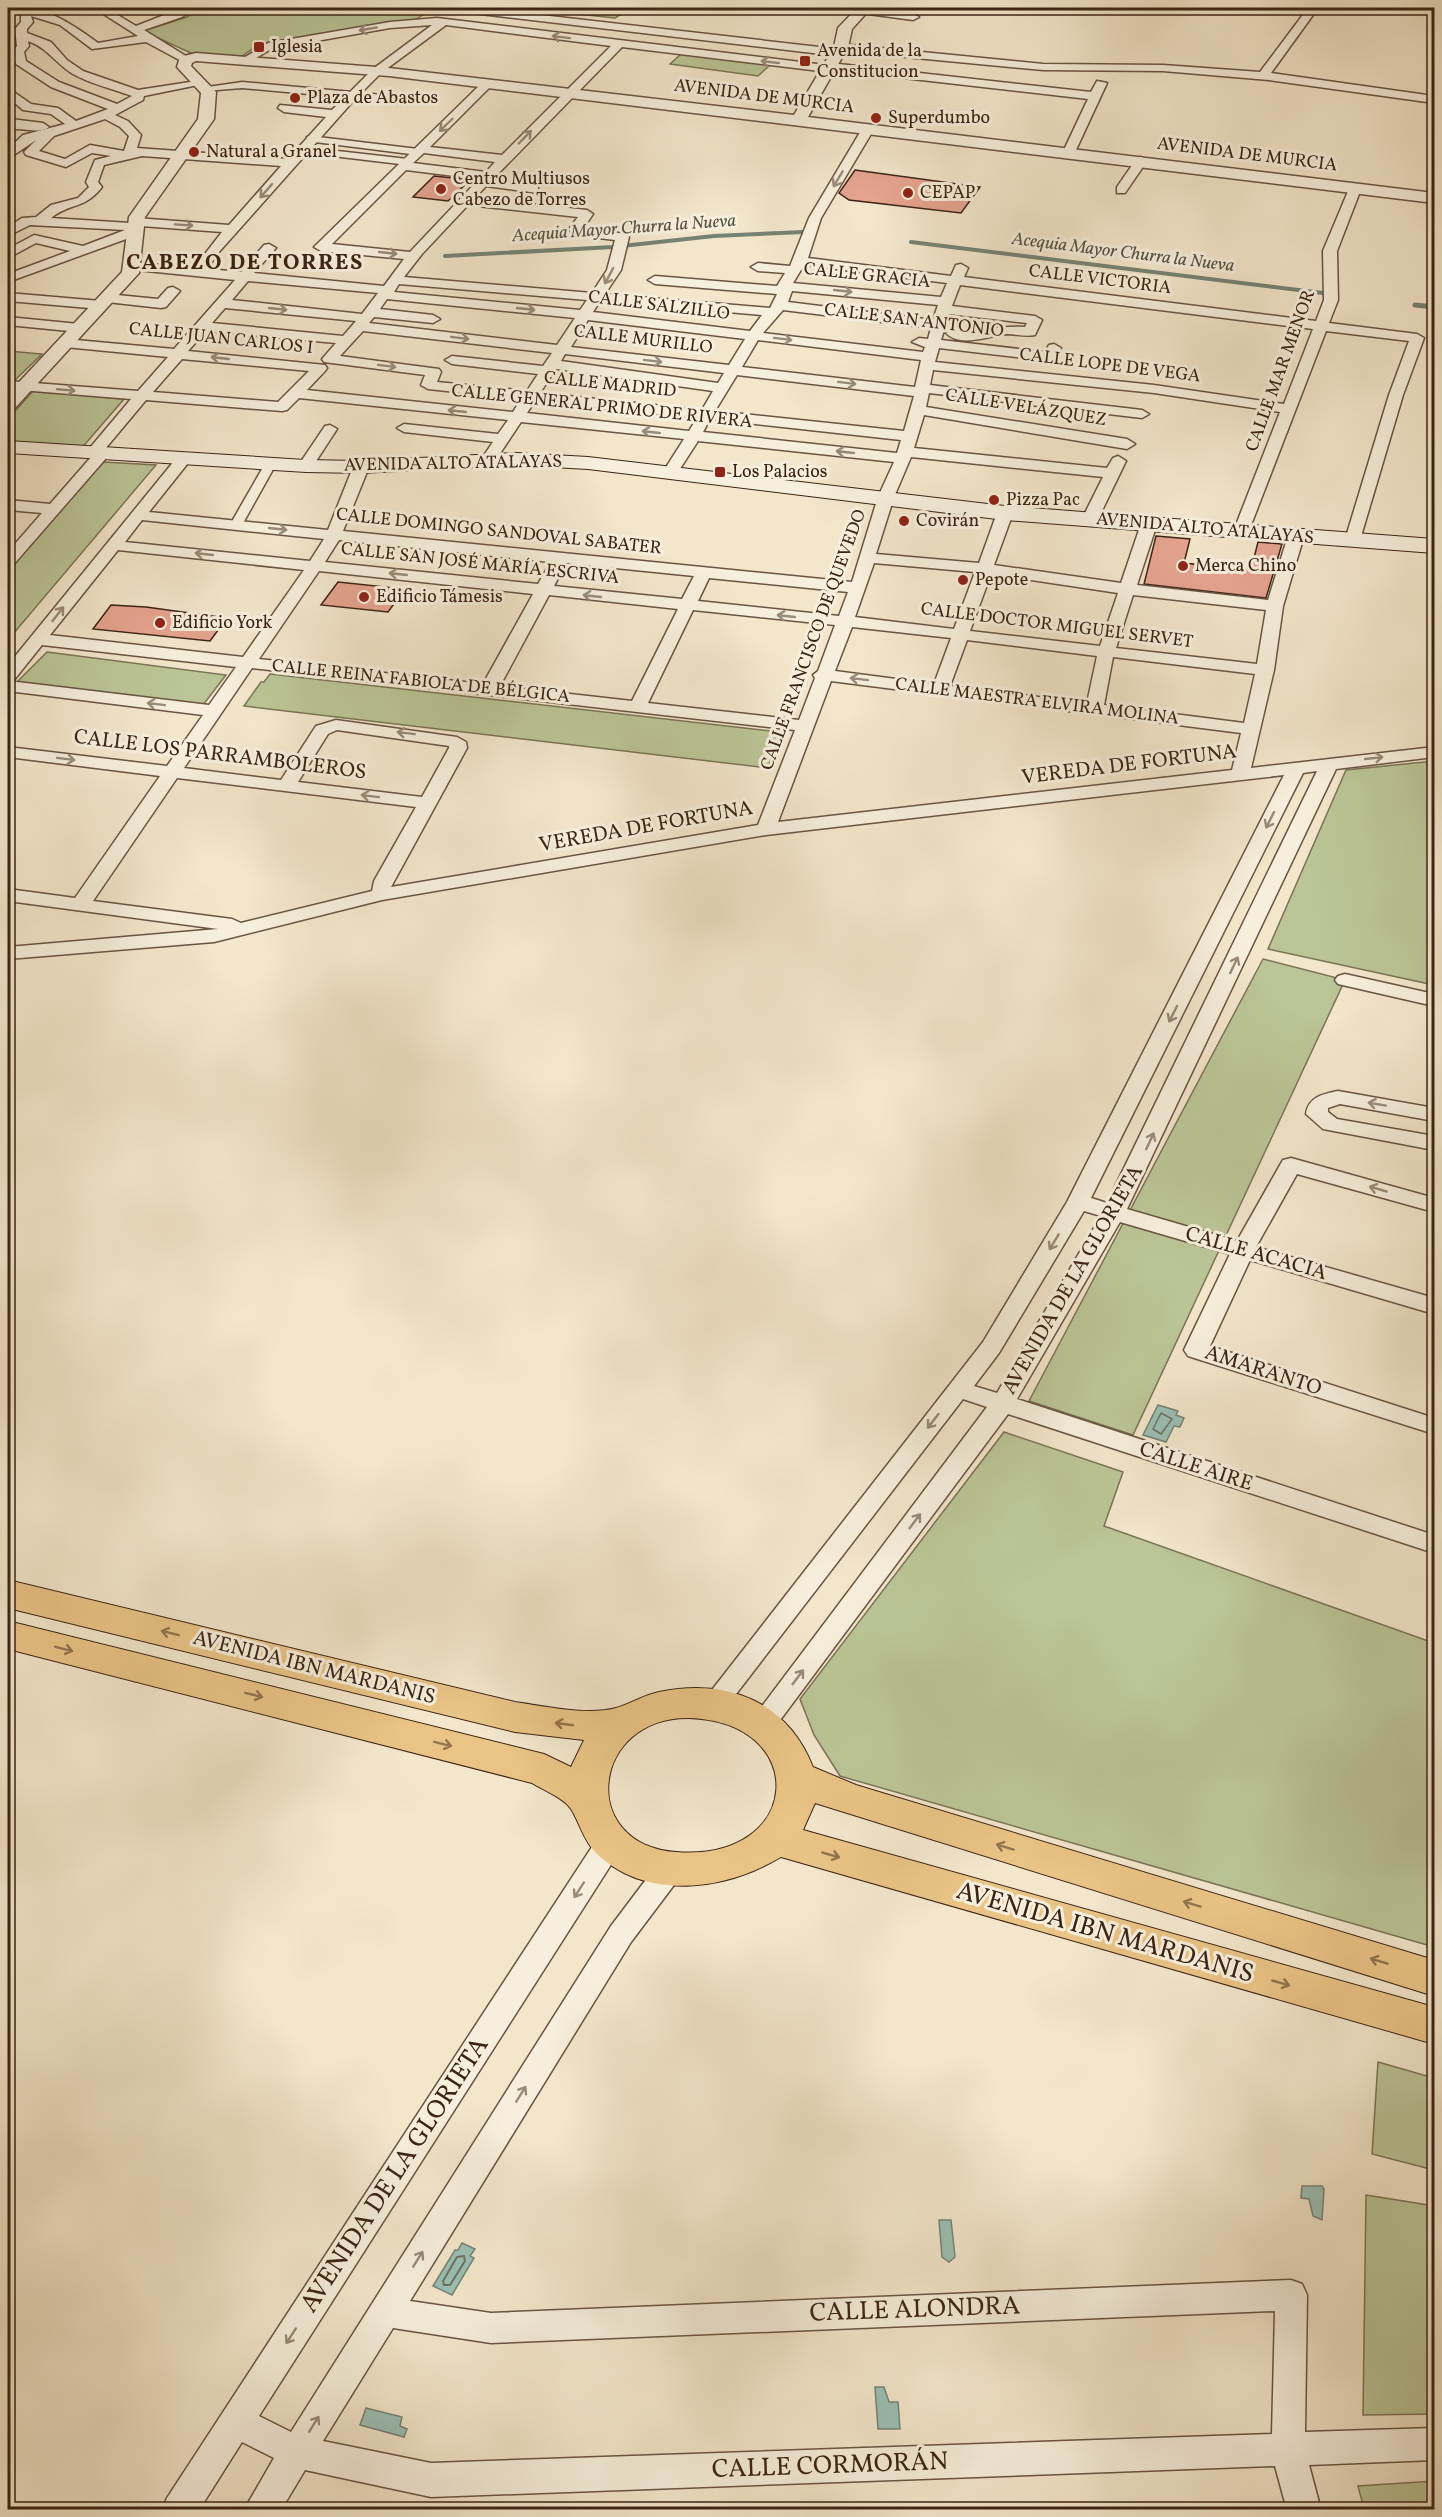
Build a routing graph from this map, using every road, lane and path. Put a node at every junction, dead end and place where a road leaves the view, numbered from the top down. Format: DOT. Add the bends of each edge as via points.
graph roads {
  1 [pos="99,8"];
  2 [pos="189,8"];
  3 [pos="478,8"];
  4 [pos="1313,8"];
  5 [pos="464,9"];
  6 [pos="863,9"];
  7 [pos="913,18"];
  8 [pos="443,22"];
  9 [pos="8,28"];
  10 [pos="134,30"];
  11 [pos="21,32"];
  12 [pos="714,35"];
  13 [pos="147,38"];
  14 [pos="620,43"];
  15 [pos="190,59"];
  16 [pos="834,59"];
  17 [pos="246,61"];
  18 [pos="1108,66"];
  19 [pos="377,71"];
  20 [pos="1264,75"];
  21 [pos="487,84"];
  22 [pos="202,85"];
  23 [pos="8,90"];
  24 [pos="137,94"];
  25 [pos="567,94"];
  26 [pos="352,95"];
  27 [pos="1095,96"];
  28 [pos="1434,100"];
  29 [pos="404,101"];
  30 [pos="284,108"];
  31 [pos="110,114"];
  32 [pos="334,114"];
  33 [pos="58,116"];
  34 [pos="798,121"];
  35 [pos="8,126"];
  36 [pos="868,129"];
  37 [pos="40,135"];
  38 [pos="8,136"];
  39 [pos="70,138"];
  40 [pos="310,139"];
  41 [pos="363,145"];
  42 [pos="90,149"];
  43 [pos="302,150"];
  44 [pos="1069,152"];
  45 [pos="133,153"];
  46 [pos="182,154"];
  47 [pos="8,155"];
  48 [pos="353,156"];
  49 [pos="414,158"];
  50 [pos="1141,161"];
  51 [pos="290,163"];
  52 [pos="492,170"];
  53 [pos="1355,189"];
  54 [pos="534,190"];
  55 [pos="1121,190"];
  56 [pos="1434,198"];
  57 [pos="467,201"];
  58 [pos="71,203"];
  59 [pos="39,221"];
  60 [pos="75,221"];
  61 [pos="135,226"];
  62 [pos="232,229"];
  63 [pos="8,232"];
  64 [pos="8,240"];
  65 [pos="25,244"];
  66 [pos="269,248"];
  67 [pos="85,250"];
  68 [pos="415,250"];
  69 [pos="8,254"];
  70 [pos="132,266"];
  71 [pos="797,266"];
  72 [pos="758,267"];
  73 [pos="198,272"];
  74 [pos="995,272"];
  75 [pos="958,274"];
  76 [pos="246,276"];
  77 [pos="8,278"];
  78 [pos="655,280"];
  79 [pos="389,288"];
  80 [pos="785,288"];
  81 [pos="173,291"];
  82 [pos="8,297"];
  83 [pos="596,298"];
  84 [pos="104,301"];
  85 [pos="220,303"];
  86 [pos="945,305"];
  87 [pos="772,313"];
  88 [pos="584,315"];
  89 [pos="365,319"];
  90 [pos="8,321"];
  91 [pos="786,324"];
  92 [pos="201,326"];
  93 [pos="1321,326"];
  94 [pos="79,328"];
  95 [pos="831,330"];
  96 [pos="754,336"];
  97 [pos="570,337"];
  98 [pos="346,340"];
  99 [pos="65,343"];
  100 [pos="1054,348"];
  101 [pos="932,349"];
  102 [pos="561,350"];
  103 [pos="748,353"];
  104 [pos="179,354"];
  105 [pos="824,359"];
  106 [pos="452,360"];
  107 [pos="549,367"];
  108 [pos="724,385"];
  109 [pos="16,386"];
  110 [pos="1154,389"];
  111 [pos="296,393"];
  112 [pos="142,396"];
  113 [pos="531,396"];
  114 [pos="8,404"];
  115 [pos="917,409"];
  116 [pos="1289,409"];
  117 [pos="706,414"];
  118 [pos="1142,414"];
  119 [pos="517,417"];
  120 [pos="404,428"];
  121 [pos="330,429"];
  122 [pos="693,437"];
  123 [pos="502,440"];
  124 [pos="1127,444"];
  125 [pos="8,447"];
  126 [pos="99,453"];
  127 [pos="904,455"];
  128 [pos="184,458"];
  129 [pos="488,461"];
  130 [pos="270,464"];
  131 [pos="306,466"];
  132 [pos="361,467"];
  133 [pos="671,472"];
  134 [pos="1112,473"];
  135 [pos="886,497"];
  136 [pos="8,505"];
  137 [pos="53,509"];
  138 [pos="1005,513"];
  139 [pos="136,515"];
  140 [pos="1090,519"];
  141 [pos="1149,524"];
  142 [pos="236,525"];
  143 [pos="1242,530"];
  144 [pos="334,535"];
  145 [pos="1296,536"];
  146 [pos="1353,540"];
  147 [pos="112,545"];
  148 [pos="1434,546"];
  149 [pos="561,558"];
  150 [pos="867,558"];
  151 [pos="8,561"];
  152 [pos="315,565"];
  153 [pos="984,568"];
  154 [pos="704,572"];
  155 [pos="858,588"];
  156 [pos="1126,589"];
  157 [pos="543,591"];
  158 [pos="688,606"];
  159 [pos="1275,606"];
  160 [pos="844,621"];
  161 [pos="959,635"];
  162 [pos="38,639"];
  163 [pos="1106,652"];
  164 [pos="248,663"];
  165 [pos="1265,670"];
  166 [pos="822,675"];
  167 [pos="8,676"];
  168 [pos="8,686"];
  169 [pos="489,690"];
  170 [pos="940,690"];
  171 [pos="638,706"];
  172 [pos="1094,709"];
  173 [pos="214,711"];
  174 [pos="804,726"];
  175 [pos="1251,729"];
  176 [pos="8,752"];
  177 [pos="1434,752"];
  178 [pos="1330,762"];
  179 [pos="1296,768"];
  180 [pos="172,772"];
  181 [pos="1240,775"];
  182 [pos="286,786"];
  183 [pos="428,803"];
  184 [pos="766,829"];
  185 [pos="382,894"];
  186 [pos="8,896"];
  187 [pos="80,905"];
  188 [pos="190,920"];
  189 [pos="248,927"];
  190 [pos="214,936"];
  191 [pos="8,954"];
  192 [pos="1345,980"];
  193 [pos="1434,1000"];
  194 [pos="1434,1114"];
  195 [pos="1434,1143"];
  196 [pos="1078,1202"];
  197 [pos="1434,1205"];
  198 [pos="1115,1213"];
  199 [pos="1243,1250"];
  200 [pos="1434,1306"];
  201 [pos="958,1389"];
  202 [pos="1002,1404"];
  203 [pos="1434,1426"];
  204 [pos="1434,1544"];
  205 [pos="8,1594"];
  206 [pos="8,1635"];
  207 [pos="714,1704"];
  208 [pos="623,1723"];
  209 [pos="763,1724"];
  210 [pos="798,1778"];
  211 [pos="587,1798"];
  212 [pos="775,1839"];
  213 [pos="610,1841"];
  214 [pos="670,1869"];
  215 [pos="1434,1978"];
  216 [pos="1434,2026"];
  217 [pos="385,2312"];
  218 [pos="236,2422"];
  219 [pos="1434,2444"];
  220 [pos="1288,2450"];
  221 [pos="297,2452"];
  222 [pos="179,2510"];
  223 [pos="261,2510"];
  224 [pos="1304,2510"];
  1 -- 10 [label="street"];
  2 -- 10 [label="street"];
  3 -- 12 [label="street"];
  4 -- 20 [label="street"];
  5 -- 16 [label="street"];
  6 -- 7 [label="street"];
  6 -- 16 [label="street" via="844,27"];
  14 -- 8 [label="street, one-way"];
  8 -- 17 [label="street, one-way" via="390,25 268,46"];
  8 -- 19 [label="street"];
  9 -- 11 [label="street"];
  10 -- 13 [label="street"];
  11 -- 13 [label="street" via="27,22 27,8 64,23 96,47"];
  11 -- 24 [label="street" via="46,44 79,73"];
  11 -- 31 [label="street" via="19,60 27,69 62,90 99,100"];
  13 -- 15 [label="street"];
  16 -- 14 [label="street, one-way"];
  14 -- 25 [label="street"];
  15 -- 17 [label="street, AVENIDA DE MURCIA"];
  15 -- 22 [label="street" via="184,67"];
  16 -- 18 [label="street"];
  16 -- 27 [label="street"];
  16 -- 34 [label="street"];
  17 -- 19 [label="street, AVENIDA DE MURCIA"];
  18 -- 20 [label="street"];
  18 -- 27 [label="street"];
  19 -- 21 [label="street, AVENIDA DE MURCIA"];
  19 -- 26 [label="street"];
  20 -- 28 [label="street"];
  21 -- 25 [label="street, AVENIDA DE MURCIA"];
  21 -- 49 [label="street, one-way"];
  22 -- 24 [label="street"];
  22 -- 26 [label="street"];
  22 -- 46 [label="street" via="209,92 206,119"];
  23 -- 33 [label="street" via="27,108 54,111"];
  24 -- 31 [label="street" via="139,97"];
  25 -- 34 [label="street, AVENIDA DE MURCIA"];
  52 -- 25 [label="street, one-way"];
  26 -- 29 [label="street"];
  26 -- 32 [label="street"];
  27 -- 44 [label="street"];
  30 -- 32 [label="street"];
  31 -- 39 [label="street"];
  31 -- 45 [label="street" via="135,135"];
  32 -- 40 [label="street"];
  33 -- 37 [label="street"];
  33 -- 39 [label="street"];
  34 -- 36 [label="street, AVENIDA DE MURCIA"];
  35 -- 37 [label="street" via="11,123"];
  36 -- 44 [label="street, AVENIDA DE MURCIA"];
  36 -- 71 [label="street, one-way" via="815,218"];
  37 -- 38 [label="street"];
  37 -- 39 [label="street"];
  37 -- 39 [label="street"];
  37 -- 42 [label="street" via="30,152 61,163"];
  37 -- 47 [label="street"];
  39 -- 42 [label="street"];
  40 -- 41 [label="street"];
  40 -- 43 [label="street"];
  41 -- 48 [label="street"];
  41 -- 49 [label="street"];
  42 -- 45 [label="street"];
  43 -- 48 [label="street"];
  43 -- 51 [label="street"];
  44 -- 50 [label="street, AVENIDA DE MURCIA"];
  45 -- 46 [label="street"];
  45 -- 58 [label="street" via="99,163 92,182 96,187 83,201"];
  46 -- 51 [label="street"];
  46 -- 61 [label="street"];
  48 -- 49 [label="street"];
  49 -- 52 [label="street"];
  49 -- 52 [label="street"];
  49 -- 68 [label="street, one-way" via="331,241"];
  50 -- 53 [label="street, AVENIDA DE MURCIA"];
  50 -- 55 [label="street"];
  51 -- 62 [label="street, one-way"];
  52 -- 54 [label="street"];
  52 -- 57 [label="street"];
  53 -- 56 [label="street, AVENIDA DE MURCIA"];
  53 -- 93 [label="street, CALLE MAR MENOR" via="1330,251 1331,300"];
  57 -- 68 [label="street"];
  57 -- 83 [label="street, one-way" via="587,214 576,229 578,232 622,237 614,270"];
  58 -- 59 [label="street"];
  58 -- 60 [label="street" via="88,209"];
  59 -- 60 [label="street"];
  59 -- 63 [label="street" via="27,221"];
  60 -- 61 [label="street"];
  61 -- 62 [label="street, one-way"];
  61 -- 67 [label="street"];
  61 -- 70 [label="street"];
  62 -- 73 [label="street"];
  64 -- 65 [label="street"];
  65 -- 67 [label="street" via="33,239"];
  65 -- 69 [label="street"];
  66 -- 76 [label="street"];
  67 -- 77 [label="street"];
  68 -- 79 [label="street"];
  70 -- 73 [label="street"];
  70 -- 84 [label="street"];
  71 -- 72 [label="street, CALLE VICTORIA"];
  71 -- 75 [label="street, CALLE VICTORIA"];
  71 -- 80 [label="street"];
  73 -- 76 [label="street"];
  74 -- 75 [label="street"];
  75 -- 86 [label="street, CALLE FRANCISCO DE QUEVEDO"];
  75 -- 93 [label="street, CALLE VICTORIA"];
  76 -- 79 [label="street"];
  76 -- 85 [label="street"];
  78 -- 80 [label="street, CALLE GRACIA"];
  79 -- 83 [label="street"];
  79 -- 88 [label="street, CALLE SALZILLO, one-way"];
  79 -- 89 [label="street"];
  80 -- 86 [label="street, CALLE GRACIA, one-way"];
  80 -- 87 [label="street"];
  81 -- 84 [label="street" via="161,304"];
  82 -- 84 [label="street"];
  83 -- 87 [label="street"];
  83 -- 88 [label="street"];
  84 -- 94 [label="street"];
  85 -- 89 [label="street, one-way"];
  85 -- 92 [label="street"];
  86 -- 101 [label="street, CALLE FRANCISCO DE QUEVEDO"];
  86 -- 101 [label="street, CALLE GRACIA" via="1035,320 1030,332 985,333"];
  87 -- 91 [label="street"];
  87 -- 96 [label="street"];
  87 -- 101 [label="street"];
  88 -- 96 [label="street, CALLE SALZILLO"];
  88 -- 97 [label="street"];
  89 -- 97 [label="street" via="459,323"];
  89 -- 98 [label="street"];
  89 -- 102 [label="street, CALLE MURILLO, one-way"];
  90 -- 94 [label="street"];
  92 -- 98 [label="street"];
  92 -- 104 [label="street"];
  93 -- 116 [label="street, CALLE MAR MENOR"];
  93 -- 146 [label="street, CALLE VICTORIA" via="1417,338"];
  94 -- 99 [label="street"];
  95 -- 101 [label="street, CALLE SAN ANTONIO"];
  96 -- 101 [label="street, CALLE SALZILLO, one-way"];
  96 -- 103 [label="street"];
  97 -- 102 [label="street"];
  97 -- 103 [label="street"];
  98 -- 113 [label="street, CALLE MADRID, one-way" via="329,359 434,372 428,385"];
  99 -- 104 [label="street, CALLE JUAN CARLOS I"];
  99 -- 109 [label="street"];
  100 -- 101 [label="street, CALLE SAN ANTONIO" via="1050,357"];
  101 -- 105 [label="street, CALLE LOPE DE VEGA"];
  101 -- 110 [label="street, CALLE LOPE DE VEGA"];
  101 -- 115 [label="street, CALLE FRANCISCO DE QUEVEDO"];
  102 -- 107 [label="street"];
  102 -- 108 [label="street, CALLE MURILLO, one-way"];
  103 -- 108 [label="street"];
  111 -- 104 [label="street, CALLE JUAN CARLOS I, one-way" via="320,369"];
  104 -- 112 [label="street"];
  106 -- 107 [label="street, CALLE VELÁZQUEZ"];
  107 -- 108 [label="street, CALLE VELÁZQUEZ"];
  107 -- 113 [label="street"];
  108 -- 115 [label="street"];
  108 -- 115 [label="street, CALLE VELÁZQUEZ"];
  108 -- 117 [label="street"];
  109 -- 112 [label="street, one-way"];
  109 -- 114 [label="street"];
  110 -- 116 [label="street, CALLE LOPE DE VEGA"];
  110 -- 118 [label="street"];
  111 -- 112 [label="street, CALLE JUAN CARLOS I" via="282,407"];
  119 -- 111 [label="street, CALLE GENERAL PRIMO DE RIVERA, one-way"];
  112 -- 126 [label="street"];
  113 -- 117 [label="street, CALLE MADRID"];
  113 -- 119 [label="street"];
  115 -- 117 [label="street, CALLE MADRID"];
  115 -- 118 [label="street"];
  115 -- 124 [label="street, CALLE VELÁZQUEZ"];
  115 -- 127 [label="street, CALLE FRANCISCO DE QUEVEDO"];
  116 -- 143 [label="street, CALLE MAR MENOR"];
  117 -- 122 [label="street"];
  118 -- 124 [label="street"];
  122 -- 119 [label="street, CALLE GENERAL PRIMO DE RIVERA, one-way"];
  119 -- 123 [label="street"];
  120 -- 123 [label="street"];
  121 -- 131 [label="street"];
  127 -- 122 [label="street, CALLE GENERAL PRIMO DE RIVERA, one-way"];
  122 -- 133 [label="street"];
  123 -- 129 [label="street"];
  124 -- 134 [label="street"];
  125 -- 126 [label="main road, AVENIDA ALTO ATALAYAS"];
  126 -- 128 [label="main road, AVENIDA ALTO ATALAYAS"];
  126 -- 137 [label="street"];
  127 -- 134 [label="street, CALLE GENERAL PRIMO DE RIVERA"];
  127 -- 135 [label="street, CALLE FRANCISCO DE QUEVEDO"];
  128 -- 130 [label="main road, AVENIDA ALTO ATALAYAS"];
  128 -- 139 [label="street"];
  129 -- 132 [label="main road, AVENIDA ALTO ATALAYAS"];
  129 -- 133 [label="main road, AVENIDA ALTO ATALAYAS" via="588,463"];
  130 -- 131 [label="main road, AVENIDA ALTO ATALAYAS"];
  130 -- 142 [label="street"];
  131 -- 132 [label="main road, AVENIDA ALTO ATALAYAS"];
  132 -- 144 [label="street"];
  133 -- 135 [label="main road, AVENIDA ALTO ATALAYAS"];
  134 -- 140 [label="street"];
  135 -- 138 [label="main road, AVENIDA ALTO ATALAYAS"];
  135 -- 150 [label="street, CALLE FRANCISCO DE QUEVEDO"];
  136 -- 137 [label="street"];
  137 -- 151 [label="street"];
  138 -- 140 [label="main road, AVENIDA ALTO ATALAYAS"];
  138 -- 153 [label="street"];
  139 -- 142 [label="street, CALLE DOMINGO SANDOVAL SABATER"];
  139 -- 147 [label="street"];
  140 -- 141 [label="main road, AVENIDA ALTO ATALAYAS"];
  141 -- 143 [label="main road, AVENIDA ALTO ATALAYAS"];
  141 -- 156 [label="street"];
  142 -- 144 [label="street, CALLE DOMINGO SANDOVAL SABATER, one-way"];
  143 -- 145 [label="main road, AVENIDA ALTO ATALAYAS"];
  144 -- 149 [label="street, CALLE DOMINGO SANDOVAL SABATER"];
  144 -- 152 [label="street"];
  145 -- 146 [label="main road, AVENIDA ALTO ATALAYAS"];
  145 -- 159 [label="street"];
  146 -- 148 [label="main road, AVENIDA ALTO ATALAYAS"];
  152 -- 147 [label="street, CALLE SAN JOSÉ MARÍA ESCRIVA, one-way"];
  162 -- 147 [label="street, one-way"];
  149 -- 154 [label="street, CALLE DOMINGO SANDOVAL SABATER"];
  149 -- 157 [label="street"];
  150 -- 153 [label="street"];
  150 -- 155 [label="street, CALLE FRANCISCO DE QUEVEDO"];
  157 -- 152 [label="street, CALLE SAN JOSÉ MARÍA ESCRIVA, one-way"];
  152 -- 164 [label="street"];
  153 -- 156 [label="street"];
  153 -- 161 [label="street"];
  154 -- 155 [label="street, CALLE DOMINGO SANDOVAL SABATER"];
  154 -- 158 [label="street"];
  155 -- 160 [label="street, CALLE FRANCISCO DE QUEVEDO"];
  156 -- 159 [label="street"];
  156 -- 163 [label="street"];
  158 -- 157 [label="street, CALLE SAN JOSÉ MARÍA ESCRIVA, one-way"];
  157 -- 169 [label="street"];
  160 -- 158 [label="street, CALLE SAN JOSÉ MARÍA ESCRIVA, one-way"];
  158 -- 171 [label="street"];
  159 -- 165 [label="street"];
  160 -- 161 [label="street, CALLE DOCTOR MIGUEL SERVET"];
  160 -- 166 [label="street, CALLE FRANCISCO DE QUEVEDO"];
  161 -- 163 [label="street, CALLE DOCTOR MIGUEL SERVET"];
  161 -- 170 [label="street"];
  162 -- 164 [label="street, CALLE REINA FABIOLA DE BÉLGICA"];
  162 -- 167 [label="street"];
  163 -- 165 [label="street, CALLE DOCTOR MIGUEL SERVET"];
  163 -- 172 [label="street"];
  164 -- 169 [label="street, CALLE REINA FABIOLA DE BÉLGICA"];
  164 -- 173 [label="street"];
  165 -- 175 [label="street"];
  170 -- 166 [label="street, CALLE MAESTRA ELVIRA MOLINA, one-way"];
  166 -- 174 [label="street, CALLE FRANCISCO DE QUEVEDO"];
  173 -- 168 [label="street, one-way"];
  169 -- 171 [label="street, CALLE REINA FABIOLA DE BÉLGICA"];
  170 -- 172 [label="street, CALLE MAESTRA ELVIRA MOLINA"];
  171 -- 174 [label="street, CALLE REINA FABIOLA DE BÉLGICA"];
  172 -- 175 [label="street, CALLE MAESTRA ELVIRA MOLINA"];
  173 -- 180 [label="street"];
  174 -- 184 [label="street, CALLE FRANCISCO DE QUEVEDO"];
  175 -- 181 [label="street"];
  176 -- 180 [label="street, CALLE LOS PARRAMBOLEROS, one-way"];
  178 -- 177 [label="street, one-way"];
  178 -- 179 [label="street"];
  198 -- 178 [label="street, AVENIDA DE LA GLORIETA, one-way"];
  179 -- 181 [label="street, VEREDA DE FORTUNA"];
  179 -- 196 [label="street, AVENIDA DE LA GLORIETA, one-way"];
  180 -- 182 [label="street, CALLE LOS PARRAMBOLEROS"];
  180 -- 187 [label="street"];
  181 -- 184 [label="street, VEREDA DE FORTUNA"];
  183 -- 182 [label="street, CALLE LOS PARRAMBOLEROS, one-way"];
  183 -- 182 [label="street, one-way" via="458,748 457,742 328,726"];
  183 -- 185 [label="street" via="384,881"];
  184 -- 185 [label="street, VEREDA DE FORTUNA"];
  185 -- 189 [label="street, VEREDA DE FORTUNA"];
  186 -- 187 [label="street"];
  187 -- 188 [label="street"];
  188 -- 189 [label="street"];
  188 -- 190 [label="street"];
  189 -- 190 [label="street, VEREDA DE FORTUNA"];
  190 -- 191 [label="street, VEREDA DE FORTUNA"];
  192 -- 193 [label="street"];
  194 -- 195 [label="street, one-way" via="1338,1097 1318,1105 1317,1114 1331,1124"];
  196 -- 198 [label="street, CALLE ACACIA"];
  196 -- 201 [label="street, AVENIDA DE LA GLORIETA, one-way" via="991,1347"];
  197 -- 199 [label="street, one-way" via="1291,1165"];
  198 -- 199 [label="street, CALLE ACACIA"];
  198 -- 202 [label="street, AVENIDA DE LA GLORIETA"];
  199 -- 200 [label="street, CALLE ACACIA"];
  199 -- 203 [label="street, AMARANTO" via="1196,1350"];
  201 -- 202 [label="street, CALLE AIRE"];
  201 -- 207 [label="street, AVENIDA DE LA GLORIETA, one-way"];
  202 -- 204 [label="street, CALLE AIRE"];
  209 -- 202 [label="street, AVENIDA DE LA GLORIETA, one-way"];
  208 -- 205 [label="main road, AVENIDA IBN MARDANIS, one-way" via="574,1725 515,1717"];
  206 -- 211 [label="main road, AVENIDA IBN MARDANIS, one-way" via="544,1770"];
  207 -- 208 [label="main road" via="682,1703 650,1709"];
  207 -- 209 [label="main road" via="740,1711"];
  208 -- 211 [label="main road" via="596,1753 588,1770"];
  209 -- 210 [label="main road" via="780,1739"];
  210 -- 212 [label="main road" via="797,1800 789,1821"];
  215 -- 210 [label="main road, one-way" via="845,1798"];
  211 -- 213 [label="main road" via="595,1821"];
  212 -- 214 [label="main road" via="754,1856 728,1866 699,1871"];
  212 -- 216 [label="main road, AVENIDA IBN MARDANIS, one-way"];
  213 -- 214 [label="main road" via="637,1859"];
  213 -- 218 [label="street, AVENIDA DE LA GLORIETA, one-way"];
  217 -- 214 [label="street, one-way" via="621,1934"];
  217 -- 220 [label="street, CALLE ALONDRA" via="491,2328 1291,2295"];
  221 -- 217 [label="street, one-way"];
  218 -- 221 [label="street, CALLE CORMORÁN"];
  218 -- 222 [label="street, AVENIDA DE LA GLORIETA"];
  219 -- 220 [label="street, CALLE CORMORÁN"];
  220 -- 221 [label="street, CALLE CORMORÁN" via="431,2480"];
  220 -- 224 [label="street"];
  221 -- 223 [label="street"];
}
